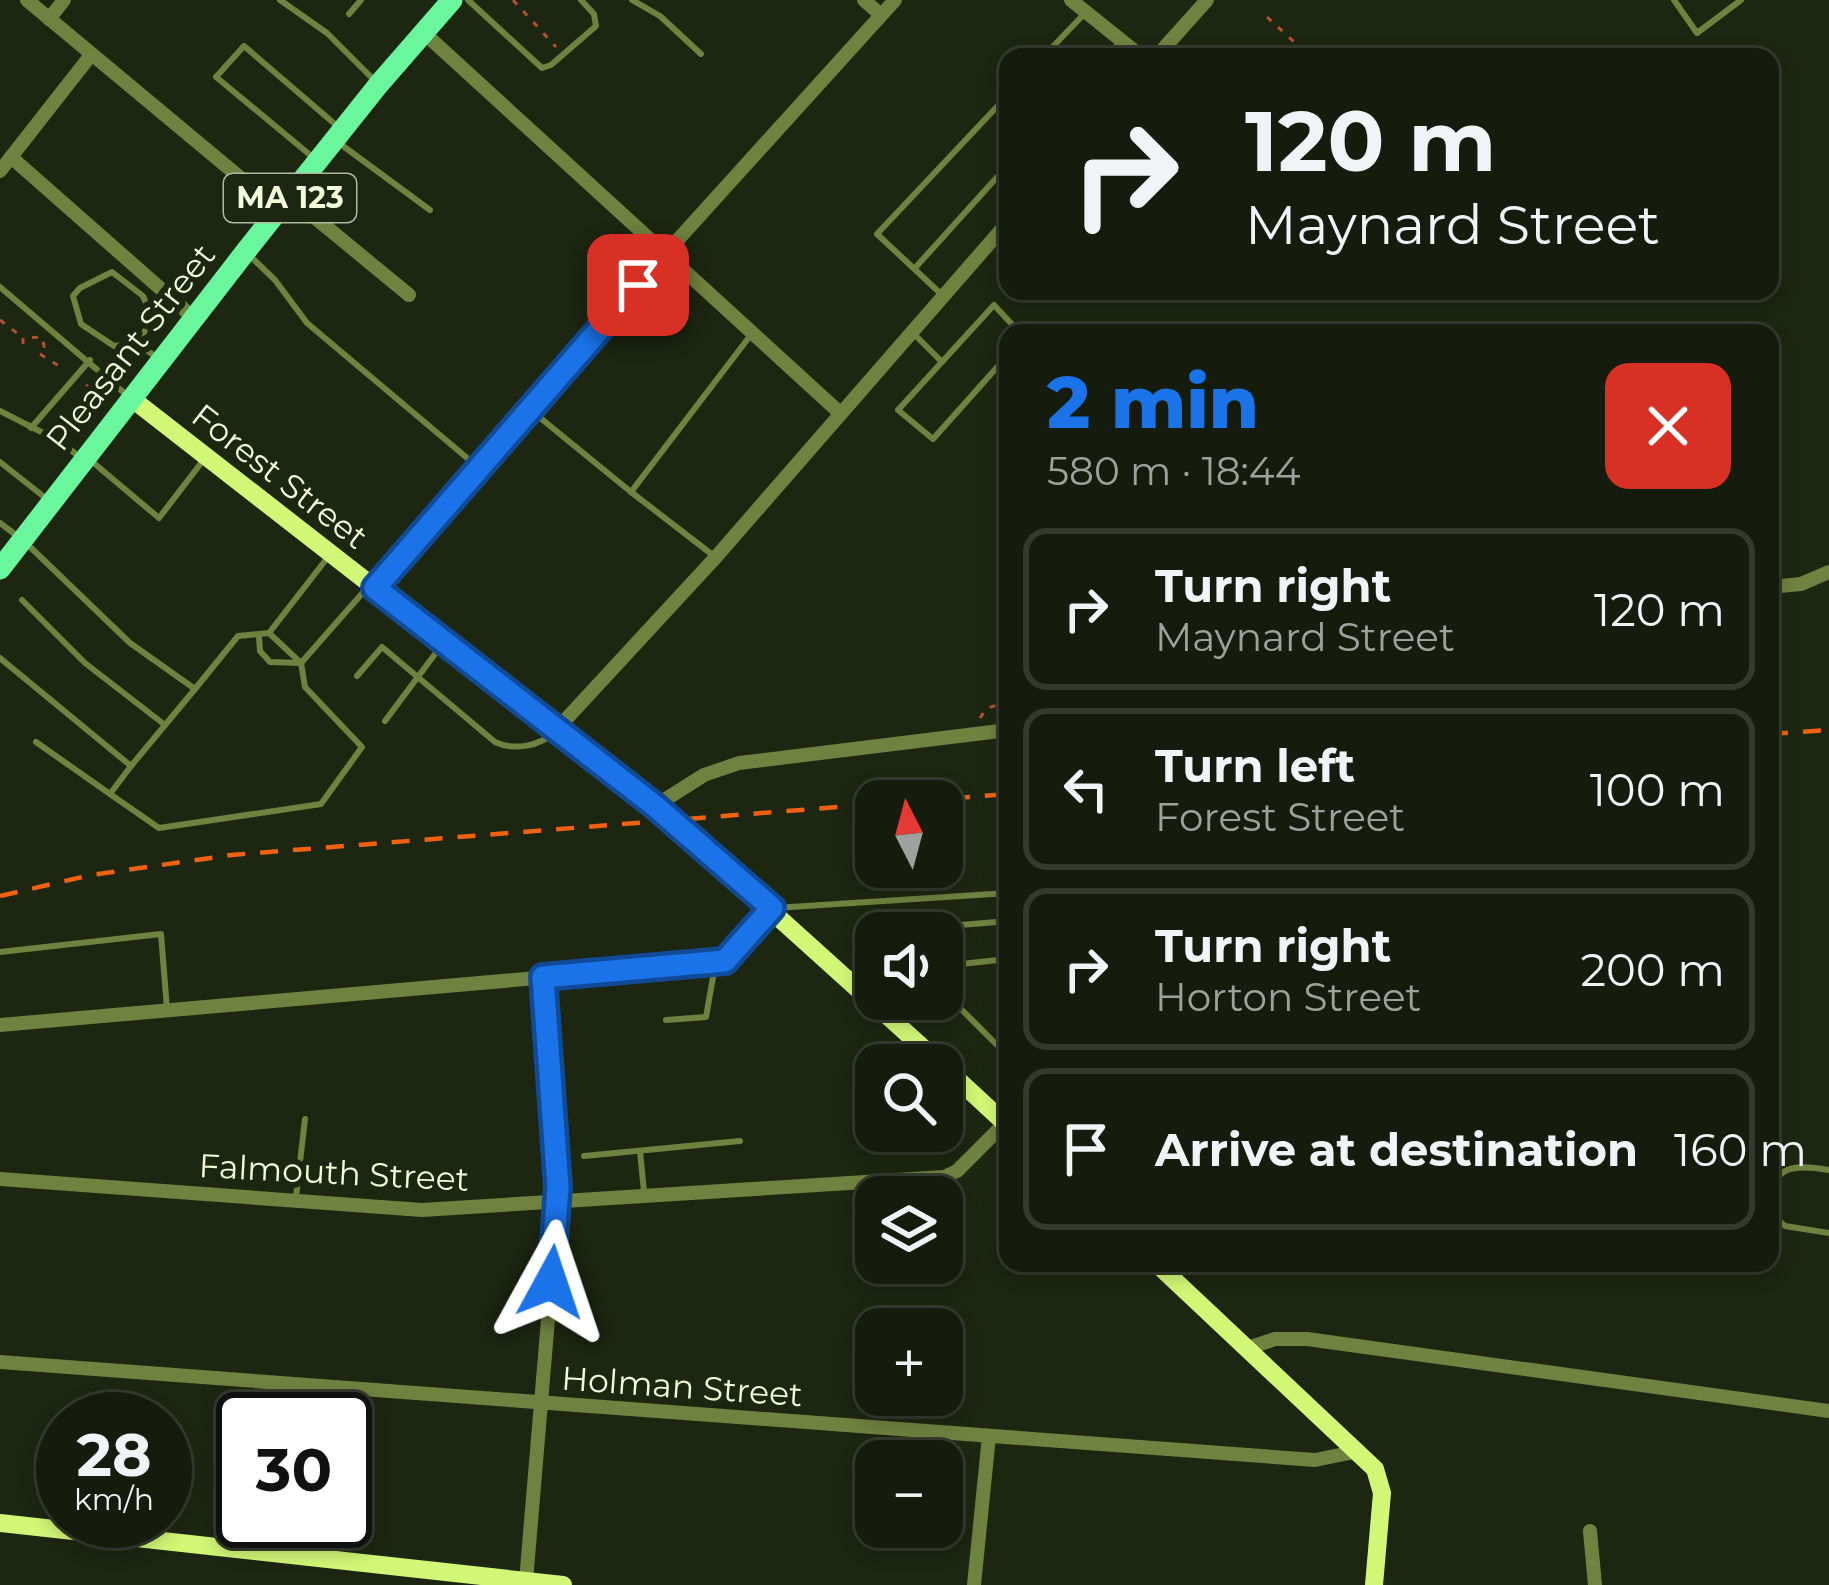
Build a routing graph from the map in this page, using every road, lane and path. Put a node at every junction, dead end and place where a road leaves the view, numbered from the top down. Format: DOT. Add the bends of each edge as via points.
graph roads {
  1 [pos="27,0"];
  2 [pos="64,0"];
  3 [pos="280,0"];
  4 [pos="361,0"];
  5 [pos="468,0"];
  6 [pos="513,0"];
  7 [pos="581,0"];
  8 [pos="632,0"];
  9 [pos="864,0"];
  10 [pos="895,0"];
  11 [pos="1071,0"];
  12 [pos="1207,0"];
  13 [pos="1674,0"];
  14 [pos="1741,0"];
  15 [pos="445,2"];
  16 [pos="1086,12"];
  17 [pos="349,14"];
  18 [pos="881,15"];
  19 [pos="1267,17"];
  20 [pos="49,19"];
  21 [pos="422,32"];
  22 [pos="568,37"];
  23 [pos="1121,40"];
  24 [pos="1052,48"];
  25 [pos="1114,48"];
  26 [pos="1131,48"];
  27 [pos="1164,48"];
  28 [pos="1302,48"];
  29 [pos="701,54"];
  30 [pos="91,56"];
  31 [pos="379,84"];
  32 [pos="999,104"];
  33 [pos="340,136"];
  34 [pos="10,157"];
  35 [pos="319,162"];
  36 [pos="0,171"];
  37 [pos="999,175"];
  38 [pos="285,204"];
  39 [pos="430,210"];
  40 [pos="999,243"];
  41 [pos="246,251"];
  42 [pos="664,254"];
  43 [pos="134,266"];
  44 [pos="915,268"];
  45 [pos="123,280"];
  46 [pos="0,287"];
  47 [pos="409,295"];
  48 [pos="943,296"];
  49 [pos="195,319"];
  50 [pos="0,320"];
  51 [pos="1012,324"];
  52 [pos="911,332"];
  53 [pos="752,333"];
  54 [pos="136,344"];
  55 [pos="90,360"];
  56 [pos="162,361"];
  57 [pos="941,361"];
  58 [pos="999,366"];
  59 [pos="71,375"];
  60 [pos="81,382"];
  61 [pos="131,398"];
  62 [pos="103,399"];
  63 [pos="530,410"];
  64 [pos="0,411"];
  65 [pos="840,412"];
  66 [pos="31,428"];
  67 [pos="206,456"];
  68 [pos="85,458"];
  69 [pos="1,466"];
  70 [pos="479,468"];
  71 [pos="631,492"];
  72 [pos="51,502"];
  73 [pos="0,523"];
  74 [pos="22,540"];
  75 [pos="331,554"];
  76 [pos="716,557"];
  77 [pos="1,565"];
  78 [pos="1829,572"];
  79 [pos="372,586"];
  80 [pos="1779,586"];
  81 [pos="22,601"];
  82 [pos="269,633"];
  83 [pos="259,637"];
  84 [pos="443,644"];
  85 [pos="0,658"];
  86 [pos="301,663"];
  87 [pos="358,676"];
  88 [pos="418,678"];
  89 [pos="194,689"];
  90 [pos="999,704"];
  91 [pos="979,718"];
  92 [pos="385,721"];
  93 [pos="165,725"];
  94 [pos="557,729"];
  95 [pos="999,731"];
  96 [pos="36,742"];
  97 [pos="131,766"];
  98 [pos="110,794"];
  99 [pos="655,806"];
  100 [pos="999,893"];
  101 [pos="772,908"];
  102 [pos="999,922"];
  103 [pos="963,925"];
  104 [pos="0,952"];
  105 [pos="999,959"];
  106 [pos="715,962"];
  107 [pos="963,963"];
  108 [pos="855,972"];
  109 [pos="543,977"];
  110 [pos="848,978"];
  111 [pos="167,1009"];
  112 [pos="963,1011"];
  113 [pos="666,1019"];
  114 [pos="0,1024"];
  115 [pos="919,1044"];
  116 [pos="999,1047"];
  117 [pos="963,1085"];
  118 [pos="999,1118"];
  119 [pos="305,1119"];
  120 [pos="999,1132"];
  121 [pos="740,1141"];
  122 [pos="640,1150"];
  123 [pos="584,1156"];
  124 [pos="1829,1170"];
  125 [pos="1779,1176"];
  126 [pos="0,1179"];
  127 [pos="644,1196"];
  128 [pos="296,1201"];
  129 [pos="558,1201"];
  130 [pos="1779,1221"];
  131 [pos="1829,1233"];
  132 [pos="1168,1272"];
  133 [pos="1248,1348"];
  134 [pos="0,1362"];
  135 [pos="541,1402"];
  136 [pos="1829,1412"];
  137 [pos="989,1436"];
  138 [pos="1360,1451"];
  139 [pos="0,1523"];
  140 [pos="1590,1532"];
  141 [pos="526,1583"];
  142 [pos="563,1585"];
  143 [pos="974,1585"];
  144 [pos="1374,1585"];
  145 [pos="1595,1585"];
  1 -- 20 [label="street"];
  2 -- 20 [label="street"];
  3 -- 31 [label="lane"];
  4 -- 17 [label="lane"];
  5 -- 7 [label="lane" via="542,68 596,26"];
  6 -- 22 [label="path" via="555,47"];
  8 -- 29 [label="lane"];
  9 -- 18 [label="street"];
  10 -- 18 [label="street"];
  11 -- 16 [label="street"];
  12 -- 27 [label="street"];
  13 -- 14 [label="lane" via="1697,33"];
  15 -- 21 [label="highway, Pleasant Street / MA 123"];
  16 -- 23 [label="street"];
  16 -- 24 [label="lane"];
  18 -- 42 [label="street"];
  19 -- 28 [label="path"];
  20 -- 30 [label="street"];
  21 -- 31 [label="highway, Pleasant Street / MA 123"];
  21 -- 42 [label="street"];
  23 -- 25 [label="lane"];
  23 -- 26 [label="street"];
  30 -- 34 [label="street"];
  30 -- 38 [label="street"];
  31 -- 33 [label="highway, Pleasant Street / MA 123"];
  32 -- 44 [label="lane" via="877,235"];
  33 -- 35 [label="highway, Pleasant Street / MA 123"];
  33 -- 35 [label="lane" via="244,46 216,77"];
  33 -- 39 [label="lane"];
  34 -- 36 [label="street"];
  34 -- 43 [label="street"];
  35 -- 38 [label="highway, Pleasant Street / MA 123"];
  37 -- 44 [label="lane"];
  38 -- 41 [label="highway, Pleasant Street / MA 123"];
  38 -- 47 [label="street"];
  40 -- 48 [label="street"];
  41 -- 49 [label="highway, Pleasant Street / MA 123"];
  41 -- 70 [label="lane" via="308,323"];
  42 -- 53 [label="street"];
  42 -- 63 [label="street"];
  43 -- 45 [label="lane"];
  43 -- 49 [label="street"];
  44 -- 48 [label="lane"];
  45 -- 54 [label="lane" via="143,296 153,320"];
  45 -- 54 [label="lane" via="112,272 80,288 76,313 98,338"];
  46 -- 55 [label="lane"];
  48 -- 52 [label="street"];
  49 -- 56 [label="highway, Pleasant Street / MA 123"];
  50 -- 59 [label="path" via="23,340 42,337 43,355"];
  51 -- 57 [label="lane" via="994,305"];
  52 -- 57 [label="lane"];
  52 -- 65 [label="street"];
  53 -- 65 [label="street"];
  53 -- 71 [label="lane"];
  54 -- 56 [label="lane"];
  55 -- 61 [label="lane"];
  55 -- 66 [label="lane"];
  56 -- 61 [label="highway, Pleasant Street / MA 123"];
  57 -- 58 [label="lane" via="898,410 933,439"];
  60 -- 62 [label="path"];
  61 -- 67 [label="main road, Forest Street"];
  61 -- 68 [label="highway, Pleasant Street / MA 123"];
  63 -- 70 [label="street"];
  63 -- 71 [label="lane"];
  64 -- 66 [label="lane"];
  65 -- 76 [label="street"];
  66 -- 68 [label="lane"];
  67 -- 68 [label="lane" via="159,518"];
  67 -- 75 [label="main road, Forest Street"];
  68 -- 72 [label="highway, Pleasant Street / MA 123"];
  69 -- 72 [label="lane"];
  70 -- 79 [label="street"];
  71 -- 76 [label="lane"];
  72 -- 74 [label="highway, Pleasant Street / MA 123"];
  73 -- 74 [label="lane"];
  74 -- 77 [label="highway, Pleasant Street / MA 123"];
  74 -- 89 [label="lane" via="130,643"];
  75 -- 79 [label="main road, Forest Street"];
  75 -- 82 [label="lane"];
  76 -- 94 [label="street"];
  78 -- 80 [label="street"];
  79 -- 84 [label="main road, Forest Street"];
  79 -- 86 [label="lane"];
  81 -- 93 [label="lane"];
  82 -- 83 [label="lane"];
  82 -- 86 [label="lane"];
  83 -- 86 [label="lane" via="270,662"];
  83 -- 89 [label="lane" via="238,636"];
  84 -- 88 [label="lane"];
  84 -- 94 [label="main road, Forest Street"];
  85 -- 97 [label="lane"];
  86 -- 98 [label="lane" via="304,687 362,746 321,804 159,828"];
  87 -- 88 [label="lane" via="382,647"];
  88 -- 92 [label="lane"];
  88 -- 94 [label="lane" via="504,747 536,745"];
  89 -- 93 [label="lane"];
  90 -- 91 [label="path"];
  93 -- 97 [label="lane"];
  94 -- 99 [label="main road, Forest Street"];
  95 -- 99 [label="street" via="739,763"];
  96 -- 98 [label="lane"];
  97 -- 98 [label="lane"];
  99 -- 101 [label="main road, Forest Street"];
  100 -- 101 [label="lane"];
  101 -- 106 [label="street" via="731,957"];
  101 -- 110 [label="main road, Forest Street"];
  102 -- 103 [label="lane"];
  104 -- 111 [label="lane" via="161,934"];
  105 -- 107 [label="lane"];
  106 -- 109 [label="street"];
  106 -- 113 [label="lane" via="706,1017"];
  108 -- 110 [label="lane"];
  109 -- 111 [label="street"];
  109 -- 129 [label="street"];
  110 -- 115 [label="main road, Forest Street"];
  111 -- 114 [label="street"];
  112 -- 116 [label="lane"];
  117 -- 118 [label="main road, Forest Street"];
  119 -- 128 [label="lane"];
  120 -- 127 [label="street, Falmouth Street" via="944,1177"];
  121 -- 122 [label="lane"];
  122 -- 123 [label="lane"];
  122 -- 127 [label="lane"];
  124 -- 125 [label="lane" via="1796,1165"];
  126 -- 128 [label="street, Falmouth Street"];
  127 -- 129 [label="street, Falmouth Street"];
  128 -- 129 [label="street, Falmouth Street" via="422,1210"];
  129 -- 135 [label="street"];
  130 -- 131 [label="lane"];
  132 -- 133 [label="main road"];
  133 -- 136 [label="street" via="1307,1339"];
  133 -- 138 [label="main road"];
  134 -- 135 [label="street, Holman Street"];
  135 -- 137 [label="street, Holman Street"];
  135 -- 141 [label="street"];
  137 -- 138 [label="street, Holman Street" via="1315,1460"];
  137 -- 143 [label="street"];
  138 -- 144 [label="main road" via="1381,1488"];
  139 -- 141 [label="main road"];
  140 -- 145 [label="street"];
  141 -- 142 [label="main road"];
}
